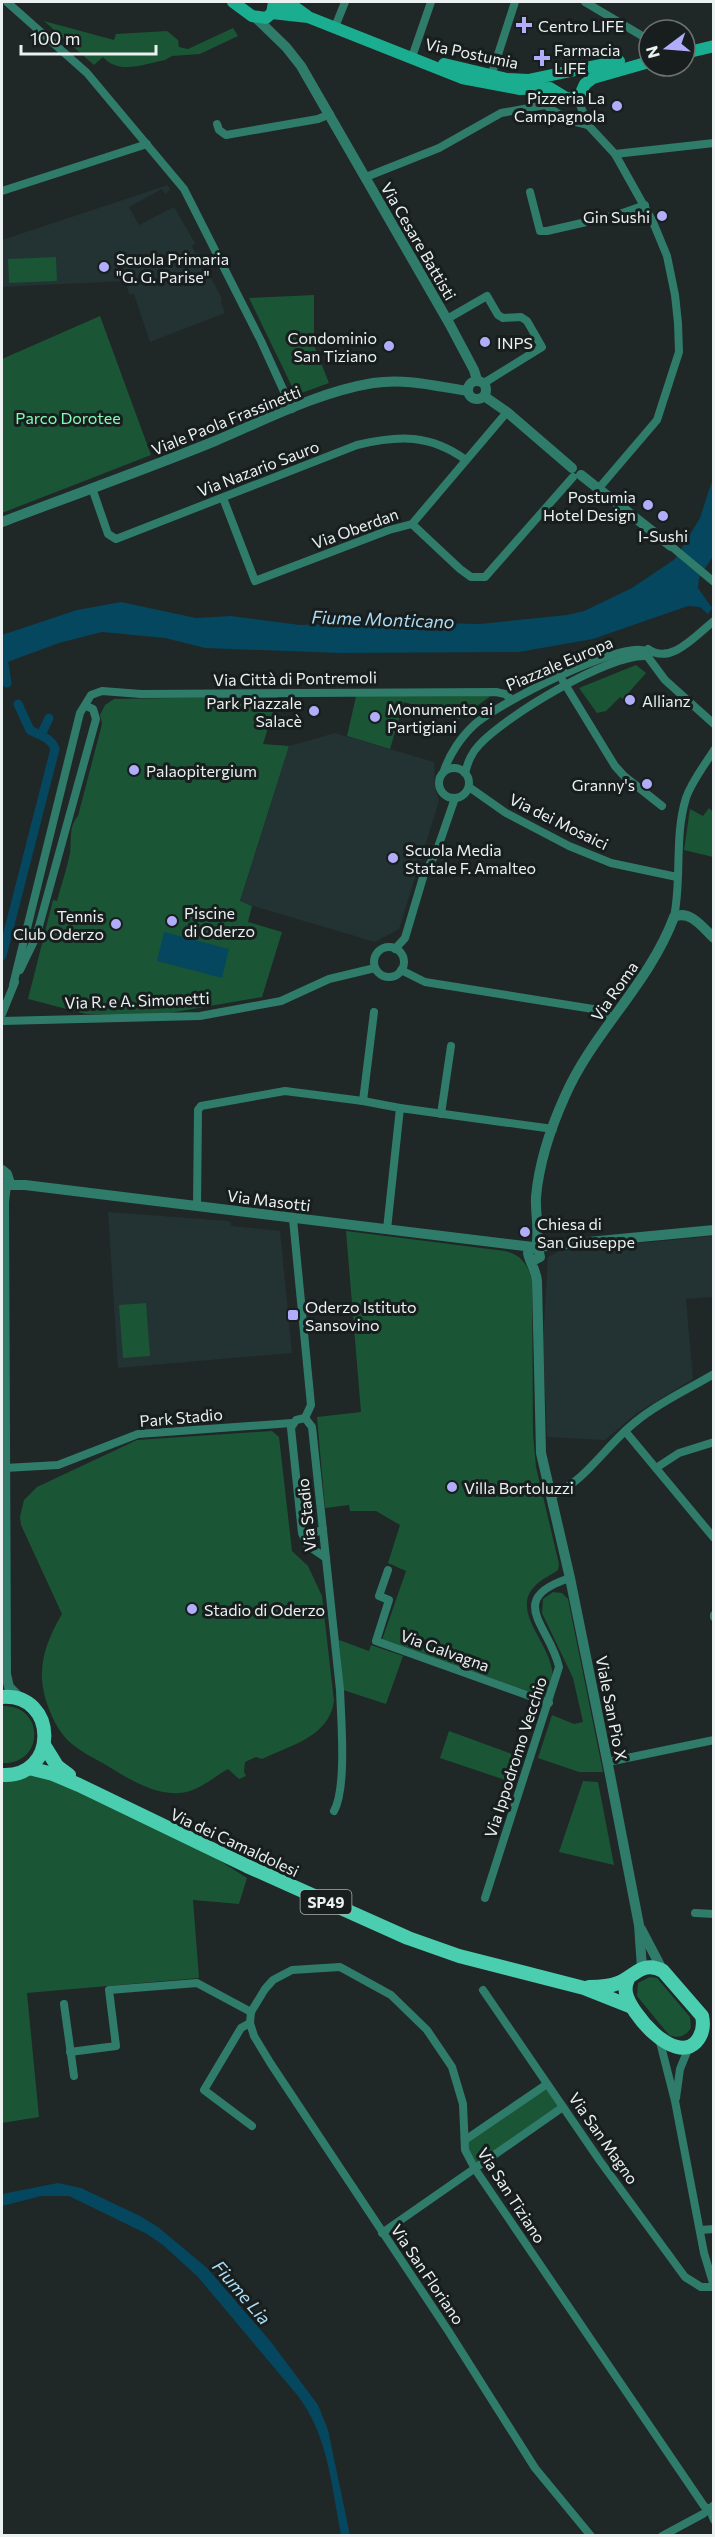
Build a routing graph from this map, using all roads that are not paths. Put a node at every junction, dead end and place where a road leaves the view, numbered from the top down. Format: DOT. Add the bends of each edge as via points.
graph roads {
  1 [pos="7,2"];
  2 [pos="345,2"];
  3 [pos="431,2"];
  4 [pos="515,2"];
  5 [pos="585,2"];
  6 [pos="238,3"];
  7 [pos="273,8"];
  8 [pos="254,16"];
  9 [pos="335,27"];
  10 [pos="637,33"];
  11 [pos="274,34"];
  12 [pos="714,46"];
  13 [pos="697,49"];
  14 [pos="412,57"];
  15 [pos="637,57"];
  16 [pos="637,65"];
  17 [pos="577,71"];
  18 [pos="560,74"];
  19 [pos="491,76"];
  20 [pos="585,84"];
  21 [pos="557,91"];
  22 [pos="577,97"];
  23 [pos="330,114"];
  24 [pos="217,124"];
  25 [pos="588,125"];
  26 [pos="714,143"];
  27 [pos="147,144"];
  28 [pos="615,154"];
  29 [pos="366,177"];
  30 [pos="2,191"];
  31 [pos="530,192"];
  32 [pos="645,206"];
  33 [pos="447,319"];
  34 [pos="480,382"];
  35 [pos="468,391"];
  36 [pos="484,396"];
  37 [pos="292,409"];
  38 [pos="507,412"];
  39 [pos="466,460"];
  40 [pos="575,473"];
  41 [pos="92,488"];
  42 [pos="599,488"];
  43 [pos="223,498"];
  44 [pos="2,522"];
  45 [pos="412,524"];
  46 [pos="671,546"];
  47 [pos="712,580"];
  48 [pos="714,621"];
  49 [pos="648,654"];
  50 [pos="557,677"];
  51 [pos="561,688"];
  52 [pos="511,699"];
  53 [pos="86,706"];
  54 [pos="714,724"];
  55 [pos="714,750"];
  56 [pos="444,771"];
  57 [pos="465,773"];
  58 [pos="469,787"];
  59 [pos="455,798"];
  60 [pos="662,806"];
  61 [pos="48,839"];
  62 [pos="66,844"];
  63 [pos="677,877"];
  64 [pos="677,897"];
  65 [pos="674,917"];
  66 [pos="693,918"];
  67 [pos="27,925"];
  68 [pos="37,934"];
  69 [pos="714,938"];
  70 [pos="395,949"];
  71 [pos="375,968"];
  72 [pos="401,970"];
  73 [pos="13,985"];
  74 [pos="374,1012"];
  75 [pos="2,1015"];
  76 [pos="612,1019"];
  77 [pos="2,1021"];
  78 [pos="451,1046"];
  79 [pos="363,1101"];
  80 [pos="400,1108"];
  81 [pos="441,1114"];
  82 [pos="553,1129"];
  83 [pos="4,1176"];
  84 [pos="197,1206"];
  85 [pos="293,1219"];
  86 [pos="387,1229"];
  87 [pos="714,1230"];
  88 [pos="535,1254"];
  89 [pos="3,1358"];
  90 [pos="714,1374"];
  91 [pos="305,1418"];
  92 [pos="292,1423"];
  93 [pos="625,1431"];
  94 [pos="714,1442"];
  95 [pos="5,1468"];
  96 [pos="656,1468"];
  97 [pos="551,1496"];
  98 [pos="323,1529"];
  99 [pos="302,1530"];
  100 [pos="714,1538"];
  101 [pos="326,1558"];
  102 [pos="388,1570"];
  103 [pos="3,1574"];
  104 [pos="570,1578"];
  105 [pos="2,1697"];
  106 [pos="22,1700"];
  107 [pos="549,1703"];
  108 [pos="714,1740"];
  109 [pos="44,1745"];
  110 [pos="608,1762"];
  111 [pos="29,1768"];
  112 [pos="8,1774"];
  113 [pos="2,1782"];
  114 [pos="79,1785"];
  115 [pos="334,1811"];
  116 [pos="485,1898"];
  117 [pos="695,1913"];
  118 [pos="714,1914"];
  119 [pos="639,1925"];
  120 [pos="642,1968"];
  121 [pos="663,1971"];
  122 [pos="628,1979"];
  123 [pos="584,1988"];
  124 [pos="483,1990"];
  125 [pos="64,2004"];
  126 [pos="632,2007"];
  127 [pos="251,2012"];
  128 [pos="707,2014"];
  129 [pos="250,2023"];
  130 [pos="714,2035"];
  131 [pos="659,2038"];
  132 [pos="693,2044"];
  133 [pos="70,2052"];
  134 [pos="74,2076"];
  135 [pos="547,2084"];
  136 [pos="675,2101"];
  137 [pos="564,2107"];
  138 [pos="252,2126"];
  139 [pos="465,2140"];
  140 [pos="475,2169"];
  141 [pos="714,2229"];
  142 [pos="700,2230"];
  143 [pos="382,2233"];
  144 [pos="714,2286"];
  145 [pos="712,2508"];
  146 [pos="714,2520"];
  147 [pos="591,2535"];
  148 [pos="662,2535"];
  1 -- 27 [label="street" via="87,73"];
  2 -- 9 [label="street"];
  3 -- 14 [label="street"];
  4 -- 19 [label="street"];
  5 -- 10 [label="street"];
  6 -- 8 [label="main road"];
  7 -- 8 [label="main road, Via Postumia" via="266,18"];
  7 -- 9 [label="main road, Via Postumia"];
  7 -- 11 [label="street"];
  8 -- 11 [label="street, Via Cesare Battisti"];
  9 -- 14 [label="main road, Via Postumia"];
  11 -- 23 [label="street, Via Cesare Battisti" via="301,66"];
  12 -- 13 [label="main road"];
  14 -- 19 [label="main road, Via Postumia"];
  14 -- 21 [label="main road, Via Postumia" via="479,82"];
  15 -- 17 [label="main road, Via Postumia"];
  16 -- 20 [label="main road" via="602,74"];
  17 -- 18 [label="main road, Via Postumia"];
  17 -- 20 [label="main road"];
  18 -- 19 [label="main road, Via Postumia" via="528,80"];
  18 -- 21 [label="main road" via="555,85"];
  20 -- 22 [label="main road"];
  21 -- 22 [label="main road, Via Postumia" via="568,99"];
  22 -- 25 [label="street"];
  23 -- 24 [label="street" via="226,135"];
  23 -- 29 [label="street, Via Cesare Battisti"];
  25 -- 28 [label="street"];
  25 -- 29 [label="street, Via Cesare Battisti" via="568,120 545,105 501,113 438,148"];
  26 -- 28 [label="street"];
  27 -- 30 [label="street"];
  27 -- 37 [label="street" via="184,189"];
  28 -- 32 [label="street"];
  29 -- 33 [label="street, Via Cesare Battisti"];
  31 -- 32 [label="street" via="540,231"];
  32 -- 42 [label="street" via="667,256 675,295 679,352 657,420"];
  33 -- 34 [label="street, Via Cesare Battisti"];
  33 -- 34 [label="street, Via Cesare Battisti" via="487,296 498,315 527,321 542,347"];
  34 -- 35 [label="street, Via Cesare Battisti" via="471,382"];
  34 -- 36 [label="street, Via Cesare Battisti" via="486,391"];
  35 -- 36 [label="street" via="473,398"];
  35 -- 37 [label="street, Viale Paola Frassinetti" via="419,382 374,383"];
  36 -- 38 [label="street"];
  37 -- 41 [label="street, Viale Paola Frassinetti"];
  38 -- 39 [label="street, Via Oberdan"];
  38 -- 40 [label="street"];
  39 -- 43 [label="street, Via Nazario Sauro" via="438,443 399,438 378,440"];
  39 -- 45 [label="street, Via Oberdan"];
  40 -- 42 [label="street"];
  40 -- 45 [label="street" via="485,577 471,577 460,570"];
  41 -- 43 [label="street, Via Nazario Sauro" via="108,534 117,539"];
  41 -- 44 [label="street, Viale Paola Frassinetti"];
  42 -- 46 [label="street"];
  43 -- 45 [label="street, Via Oberdan" via="255,581"];
  46 -- 47 [label="street"];
  48 -- 49 [label="street" via="686,646"];
  49 -- 50 [label="street, Piazzale Europa" via="631,649"];
  49 -- 51 [label="street" via="626,659"];
  49 -- 54 [label="street" via="665,680"];
  50 -- 51 [label="street"];
  50 -- 52 [label="street, Piazzale Europa"];
  51 -- 57 [label="street" via="490,735 471,755"];
  51 -- 60 [label="street" via="620,771"];
  52 -- 53 [label="street, Via Città di Pontremoli" via="496,692 102,691 91,695"];
  52 -- 56 [label="street, Piazzale Europa" via="474,724"];
  53 -- 61 [label="street" via="80,713"];
  53 -- 62 [label="street" via="93,709 96,718"];
  55 -- 63 [label="street, Via Roma" via="686,798"];
  56 -- 57 [label="street" via="453,768"];
  56 -- 59 [label="street" via="439,779 440,789"];
  57 -- 58 [label="street"];
  58 -- 59 [label="street" via="464,795"];
  58 -- 63 [label="street, Via dei Mosaici" via="506,813 568,846 611,863"];
  59 -- 70 [label="street" via="436,853 424,874 405,938"];
  61 -- 62 [label="street"];
  61 -- 67 [label="street"];
  62 -- 68 [label="street"];
  63 -- 64 [label="street, Via Roma"];
  64 -- 65 [label="street, Via Roma"];
  64 -- 66 [label="street"];
  65 -- 66 [label="street"];
  65 -- 76 [label="street, Via Roma" via="659,953"];
  66 -- 69 [label="street"];
  67 -- 68 [label="street"];
  67 -- 73 [label="street"];
  68 -- 73 [label="street"];
  70 -- 71 [label="street" via="379,951 374,959"];
  70 -- 72 [label="street" via="403,960"];
  71 -- 72 [label="street" via="385,976 394,976"];
  71 -- 77 [label="street, Via R. e A. Simonetti" via="328,979 281,1001 200,1016"];
  72 -- 76 [label="street" via="425,982 594,1009"];
  73 -- 75 [label="street"];
  74 -- 79 [label="street"];
  75 -- 77 [label="street"];
  76 -- 82 [label="street, Via Roma" via="581,1065"];
  78 -- 81 [label="street"];
  79 -- 80 [label="street"];
  79 -- 84 [label="street" via="285,1091 201,1106"];
  80 -- 81 [label="street"];
  80 -- 86 [label="street"];
  81 -- 82 [label="street"];
  82 -- 88 [label="street, Via Roma" via="537,1187"];
  83 -- 84 [label="street, Via Masotti" via="25,1185"];
  83 -- 89 [label="street"];
  84 -- 85 [label="street, Via Masotti"];
  85 -- 86 [label="street, Via Masotti"];
  85 -- 91 [label="street" via="311,1405"];
  86 -- 88 [label="street, Via Masotti" via="509,1245"];
  87 -- 88 [label="street, Via Masotti" via="562,1245"];
  88 -- 97 [label="street, Via Roma" via="541,1453"];
  89 -- 95 [label="street"];
  90 -- 93 [label="street" via="638,1419"];
  91 -- 92 [label="street, Park Stadio"];
  91 -- 98 [label="street, Via Stadio" via="312,1427"];
  92 -- 95 [label="street, Park Stadio" via="138,1434 58,1466"];
  92 -- 99 [label="street"];
  93 -- 96 [label="street"];
  93 -- 97 [label="street" via="578,1479"];
  94 -- 96 [label="street" via="679,1453"];
  95 -- 103 [label="street"];
  96 -- 100 [label="street"];
  97 -- 104 [label="street, Viale San Pio X"];
  98 -- 99 [label="street" via="310,1536"];
  98 -- 101 [label="street, Via Stadio"];
  99 -- 101 [label="street" via="307,1545"];
  101 -- 115 [label="street, Via Stadio" via="342,1731"];
  102 -- 107 [label="street, Via Galvagna" via="379,1596 389,1600 376,1641"];
  103 -- 106 [label="street" via="6,1674 9,1687"];
  104 -- 107 [label="street, Via Ippodromo Vecchio" via="541,1591 536,1600 537,1618 560,1667"];
  104 -- 110 [label="street, Viale San Pio X"];
  105 -- 106 [label="main road"];
  106 -- 109 [label="main road, SP49" via="42,1721"];
  107 -- 116 [label="street, Via Ippodromo Vecchio"];
  108 -- 110 [label="street"];
  109 -- 111 [label="main road"];
  109 -- 114 [label="main road, Via dei Camaldolesi / SP49" via="57,1766"];
  110 -- 119 [label="street, Viale San Pio X"];
  111 -- 112 [label="main road"];
  111 -- 114 [label="main road, Via dei Camaldolesi / SP49"];
  112 -- 113 [label="street"];
  114 -- 123 [label="main road, Via dei Camaldolesi / SP49" via="408,1938 459,1956"];
  117 -- 118 [label="street"];
  119 -- 120 [label="street, Viale San Pio X"];
  119 -- 121 [label="street, Viale San Pio X"];
  120 -- 121 [label="main road"];
  120 -- 122 [label="main road, SP49"];
  121 -- 128 [label="main road"];
  122 -- 123 [label="main road, Via dei Camaldolesi / SP49" via="607,1987"];
  122 -- 126 [label="main road" via="626,1992"];
  123 -- 126 [label="main road, Via dei Camaldolesi / SP49"];
  124 -- 135 [label="street, Via San Magno"];
  125 -- 133 [label="street"];
  126 -- 131 [label="main road, SP49"];
  127 -- 129 [label="street, Via San Tiziano"];
  127 -- 133 [label="street" via="197,1983 109,1990 117,2046"];
  127 -- 139 [label="street, Via San Tiziano" via="273,1980 305,1967 340,1967 391,1995 427,2030 452,2067 463,2104"];
  128 -- 132 [label="main road"];
  129 -- 138 [label="street" via="241,2028 204,2090"];
  129 -- 143 [label="street, Via San Floriano" via="271,2064"];
  130 -- 132 [label="main road"];
  131 -- 132 [label="main road" via="673,2046"];
  131 -- 136 [label="street"];
  132 -- 136 [label="street" via="680,2069"];
  133 -- 134 [label="street"];
  135 -- 137 [label="street, Via San Magno"];
  135 -- 139 [label="street"];
  136 -- 142 [label="street"];
  137 -- 140 [label="street"];
  137 -- 144 [label="street, Via San Magno" via="685,2277 701,2287"];
  139 -- 140 [label="street, Via San Tiziano" via="465,2150"];
  140 -- 143 [label="street"];
  140 -- 145 [label="street, Via San Tiziano" via="704,2506"];
  141 -- 142 [label="street"];
  142 -- 144 [label="street"];
  143 -- 147 [label="street, Via San Floriano" via="535,2468"];
  145 -- 146 [label="street, Via San Tiziano"];
  145 -- 148 [label="street"];
}
